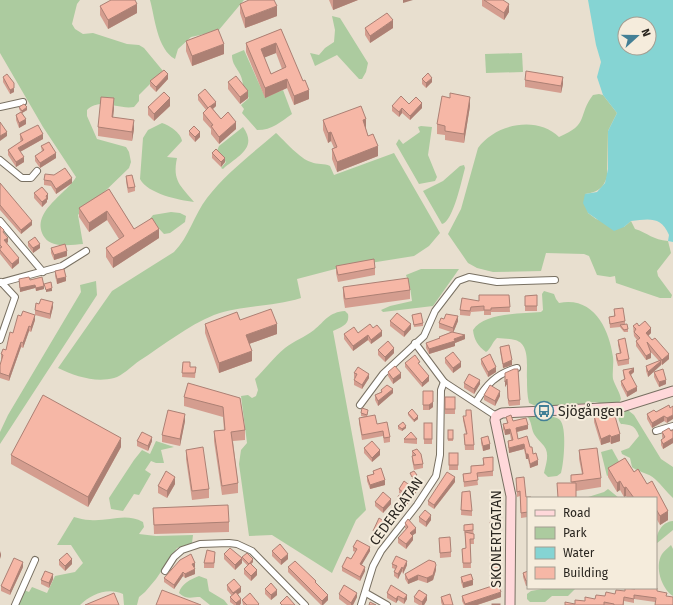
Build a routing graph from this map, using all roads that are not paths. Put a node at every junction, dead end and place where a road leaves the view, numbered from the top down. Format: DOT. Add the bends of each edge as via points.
graph roads {
  1 [pos="23,102"];
  2 [pos="0,107"];
  3 [pos="0,160"];
  4 [pos="36,171"];
  5 [pos="0,221"];
  6 [pos="86,251"];
  7 [pos="42,272"];
  8 [pos="555,280"];
  9 [pos="0,282"];
  10 [pos="0,340"];
  11 [pos="415,343"];
  12 [pos="517,368"];
  13 [pos="444,382"];
  14 [pos="673,391"];
  15 [pos="476,402"];
  16 [pos="360,405"];
  17 [pos="496,416"];
  18 [pos="673,426"];
  19 [pos="656,432"];
  20 [pos="35,560"];
  21 [pos="165,571"];
  22 [pos="366,593"];
  23 [pos="15,605"];
  24 [pos="305,605"];
  25 [pos="361,605"];
  26 [pos="387,605"];
  27 [pos="510,605"];
  1 -- 2 [label="street"];
  3 -- 4 [label="street" via="22,178 31,178"];
  5 -- 7 [label="street"];
  6 -- 7 [label="street" via="62,266"];
  7 -- 9 [label="street"];
  8 -- 11 [label="street" via="497,282 468,277 460,279 444,297 424,336"];
  9 -- 10 [label="street" via="15,297"];
  11 -- 13 [label="street"];
  11 -- 16 [label="street" via="383,374"];
  12 -- 15 [label="street" via="496,377 481,392"];
  13 -- 15 [label="street"];
  13 -- 22 [label="street, CEDERGATAN" via="441,390 440,455 436,476 381,551 373,566"];
  14 -- 17 [label="street" via="622,407 502,413"];
  15 -- 17 [label="street"];
  17 -- 27 [label="street, SKONERTGATAN" via="511,496"];
  18 -- 19 [label="street"];
  20 -- 23 [label="street"];
  21 -- 24 [label="street" via="182,550 200,544 237,544 252,551"];
  22 -- 25 [label="street, CEDERGATAN"];
  22 -- 26 [label="street"];
}
